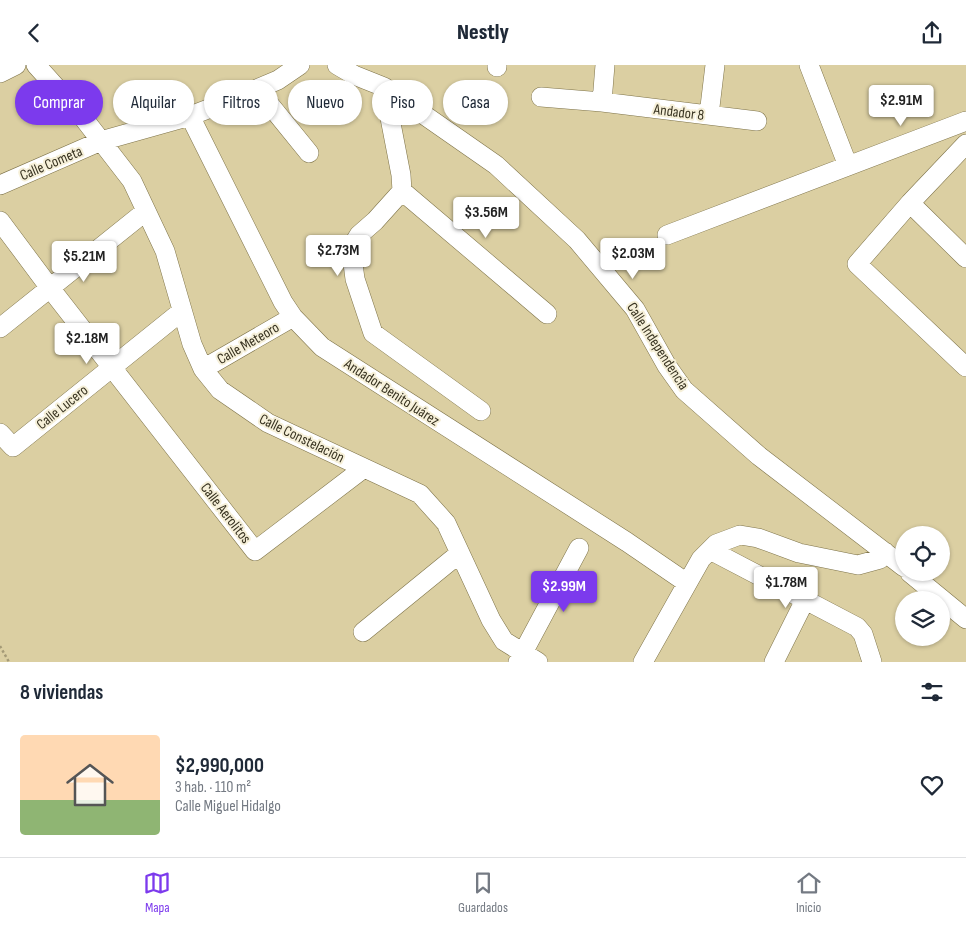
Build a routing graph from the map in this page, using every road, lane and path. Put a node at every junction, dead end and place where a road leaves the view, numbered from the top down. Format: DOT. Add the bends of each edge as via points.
graph roads {
  1 [pos="16,65"];
  2 [pos="36,65"];
  3 [pos="300,65"];
  4 [pos="337,65"];
  5 [pos="605,65"];
  6 [pos="715,65"];
  7 [pos="809,65"];
  8 [pos="0,73"];
  9 [pos="278,80"];
  10 [pos="372,82"];
  11 [pos="541,97"];
  12 [pos="602,102"];
  13 [pos="278,115"];
  14 [pos="709,115"];
  15 [pos="433,121"];
  16 [pos="757,121"];
  17 [pos="966,121"];
  18 [pos="194,123"];
  19 [pos="156,125"];
  20 [pos="391,125"];
  21 [pos="101,141"];
  22 [pos="966,144"];
  23 [pos="308,153"];
  24 [pos="848,166"];
  25 [pos="0,185"];
  26 [pos="402,191"];
  27 [pos="910,203"];
  28 [pos="146,211"];
  29 [pos="0,221"];
  30 [pos="667,235"];
  31 [pos="966,258"];
  32 [pos="50,288"];
  33 [pos="182,311"];
  34 [pos="547,314"];
  35 [pos="293,317"];
  36 [pos="0,328"];
  37 [pos="112,367"];
  38 [pos="966,367"];
  39 [pos="202,369"];
  40 [pos="481,411"];
  41 [pos="0,433"];
  42 [pos="364,468"];
  43 [pos="579,548"];
  44 [pos="710,549"];
  45 [pos="885,552"];
  46 [pos="460,553"];
  47 [pos="895,560"];
  48 [pos="920,581"];
  49 [pos="687,583"];
  50 [pos="805,600"];
  51 [pos="966,619"];
  52 [pos="363,632"];
  53 [pos="0,646"];
  54 [pos="527,659"];
  55 [pos="10,662"];
  56 [pos="643,662"];
  57 [pos="774,662"];
  58 [pos="872,662"];
  1 -- 8 [label="street"];
  2 -- 21 [label="street, Calle Constelación"];
  3 -- 9 [label="street, Calle Cometa"];
  4 -- 10 [label="street, Calle Independencia"];
  5 -- 12 [label="street"];
  6 -- 14 [label="street"];
  7 -- 24 [label="street"];
  11 -- 12 [label="street, Andador 8"];
  12 -- 14 [label="street, Andador 8"];
  13 -- 23 [label="street"];
  14 -- 16 [label="street, Andador 8"];
  15 -- 45 [label="street, Calle Independencia" via="496,165 577,240 636,309 667,366 684,389 759,456"];
  17 -- 24 [label="street"];
  18 -- 35 [label="street, Andador Benito Juárez"];
  19 -- 21 [label="street, Calle Cometa"];
  20 -- 26 [label="street"];
  21 -- 25 [label="street, Calle Cometa"];
  21 -- 28 [label="street, Calle Constelación" via="132,181"];
  22 -- 27 [label="street"];
  24 -- 30 [label="street"];
  26 -- 34 [label="street"];
  26 -- 40 [label="street" via="359,235 351,248 355,279 373,333"];
  27 -- 31 [label="street"];
  27 -- 38 [label="street" via="857,264"];
  28 -- 32 [label="street"];
  28 -- 33 [label="street, Calle Constelación" via="164,251"];
  29 -- 32 [label="street"];
  32 -- 36 [label="street"];
  32 -- 37 [label="street"];
  33 -- 37 [label="street, Calle Lucero"];
  33 -- 39 [label="street, Calle Constelación"];
  35 -- 39 [label="street, Calle Meteoro"];
  35 -- 49 [label="street, Andador Benito Juárez" via="322,347"];
  37 -- 41 [label="street, Calle Lucero" via="13,447"];
  37 -- 42 [label="street, Calle Aerolitos" via="255,551"];
  39 -- 42 [label="street, Calle Constelación" via="220,390 268,423"];
  42 -- 46 [label="street, Calle Constelación" via="420,494 446,523"];
  43 -- 54 [label="street"];
  44 -- 45 [label="street" via="740,535 799,553 858,565 880,559"];
  44 -- 49 [label="street"];
  44 -- 50 [label="street"];
  45 -- 47 [label="street, Calle Independencia"];
  46 -- 52 [label="street"];
  46 -- 54 [label="street, Calle Constelación" via="490,620 504,641"];
  48 -- 51 [label="street"];
  49 -- 56 [label="street"];
  50 -- 57 [label="street"];
  50 -- 58 [label="street" via="857,627 863,634"];
  53 -- 55 [label="path"];
}
